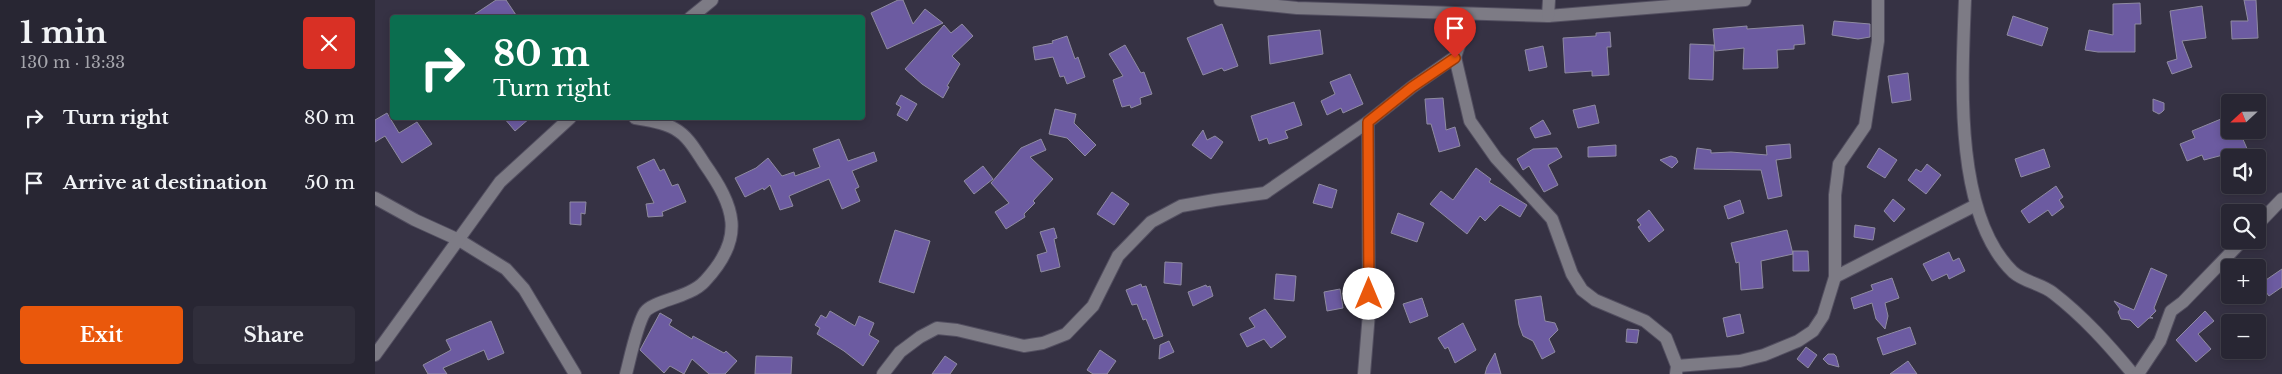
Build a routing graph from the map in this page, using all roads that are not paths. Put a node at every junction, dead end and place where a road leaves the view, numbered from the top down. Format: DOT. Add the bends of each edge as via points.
graph roads {
  1 [pos="712,0"];
  2 [pos="1220,0"];
  3 [pos="1549,0"];
  4 [pos="1745,0"];
  5 [pos="1878,0"];
  6 [pos="1965,0"];
  7 [pos="1469,14"];
  8 [pos="694,15"];
  9 [pos="1548,16"];
  10 [pos="1455,58"];
  11 [pos="568,120"];
  12 [pos="643,120"];
  13 [pos="1368,122"];
  14 [pos="375,198"];
  15 [pos="2282,200"];
  16 [pos="1976,206"];
  17 [pos="2266,216"];
  18 [pos="459,240"];
  19 [pos="2234,249"];
  20 [pos="1835,277"];
  21 [pos="375,355"];
  22 [pos="1677,370"];
  23 [pos="575,374"];
  24 [pos="626,374"];
  25 [pos="883,374"];
  26 [pos="1364,374"];
  27 [pos="2133,374"];
  28 [pos="2138,374"];
  1 -- 8 [label="street"];
  2 -- 7 [label="street" via="1297,8"];
  3 -- 9 [label="street"];
  4 -- 9 [label="street"];
  5 -- 20 [label="street" via="1878,41 1865,126 1839,164 1835,195"];
  6 -- 16 [label="street" via="1961,94"];
  7 -- 9 [label="street"];
  7 -- 10 [label="street"];
  10 -- 13 [label="street"];
  10 -- 22 [label="street" via="1471,121 1496,158 1552,218 1572,274 1582,290 1595,300 1645,321 1666,338"];
  11 -- 18 [label="street" via="499,182"];
  12 -- 24 [label="street" via="674,128 685,136 716,180 733,220 729,241 719,263 705,281 694,291 653,306 644,314"];
  13 -- 25 [label="street" via="1265,193 1181,206 1151,222 1118,256 1093,306 1066,334 1024,346 937,328 900,352"];
  13 -- 26 [label="street" via="1369,313"];
  14 -- 18 [label="street"];
  15 -- 17 [label="street"];
  16 -- 20 [label="street"];
  16 -- 27 [label="street" via="1996,250 2014,273 2051,292 2089,323"];
  18 -- 21 [label="street"];
  18 -- 23 [label="street" via="512,275 524,289"];
  19 -- 28 [label="street" via="2171,311 2159,341"];
  20 -- 22 [label="street" via="1823,316 1813,331 1798,341 1740,361"];
}
